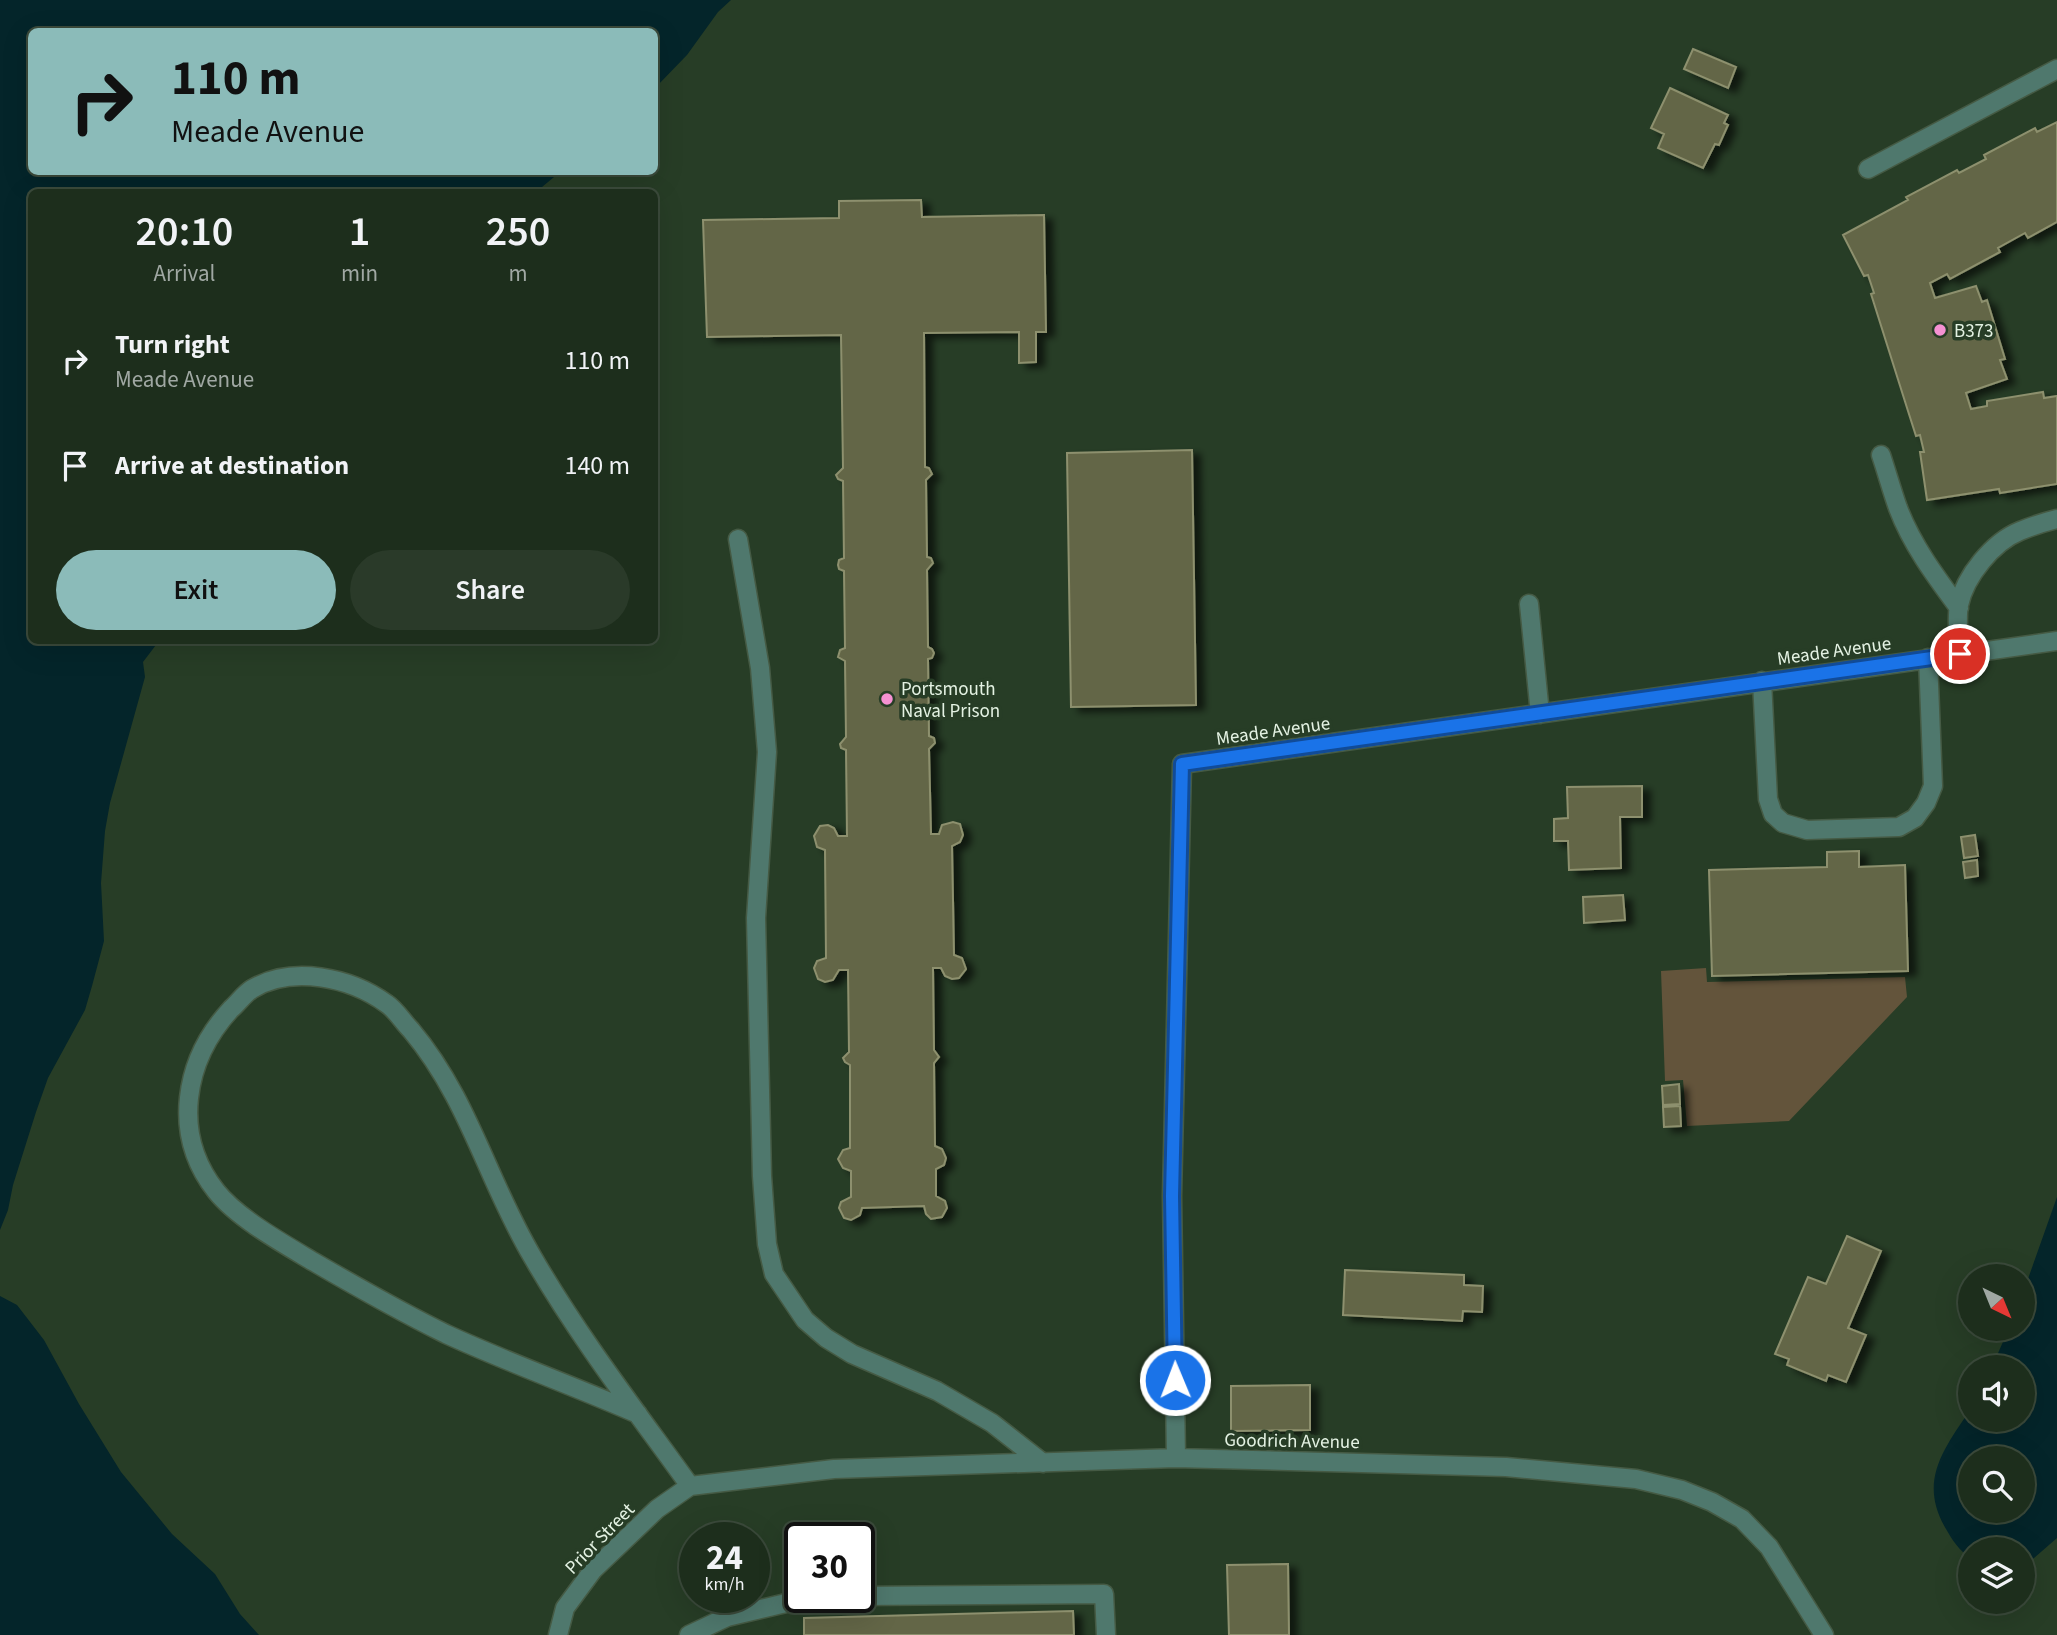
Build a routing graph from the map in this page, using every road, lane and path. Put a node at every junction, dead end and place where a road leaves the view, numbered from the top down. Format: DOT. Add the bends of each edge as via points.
graph roads {
  1 [pos="2057,69"];
  2 [pos="1868,169"];
  3 [pos="1881,455"];
  4 [pos="2057,519"];
  5 [pos="738,539"];
  6 [pos="1529,604"];
  7 [pos="1958,608"];
  8 [pos="2057,641"];
  9 [pos="1960,654"];
  10 [pos="1928,658"];
  11 [pos="1762,681"];
  12 [pos="1540,714"];
  13 [pos="638,1413"];
  14 [pos="1176,1458"];
  15 [pos="1043,1463"];
  16 [pos="690,1486"];
  17 [pos="875,1596"];
  18 [pos="784,1603"];
  19 [pos="558,1635"];
  20 [pos="689,1635"];
  21 [pos="1106,1635"];
  22 [pos="1824,1635"];
  1 -- 2 [label="street"];
  3 -- 7 [label="street" via="1911,534"];
  4 -- 7 [label="street" via="2018,531 2000,545 1973,574"];
  5 -- 15 [label="street" via="760,668 767,752 756,918 762,1176 766,1244 774,1274 805,1320 826,1338 937,1391 992,1423"];
  6 -- 12 [label="street"];
  7 -- 9 [label="street"];
  8 -- 9 [label="street, Meade Avenue"];
  9 -- 10 [label="street, Meade Avenue"];
  10 -- 11 [label="street, Meade Avenue"];
  10 -- 11 [label="street" via="1933,786 1915,818 1899,827 1807,830 1783,823 1773,814 1768,799"];
  11 -- 12 [label="street, Meade Avenue"];
  12 -- 14 [label="street, Meade Avenue" via="1182,764 1172,1196"];
  13 -- 13 [label="street" via="532,1257 443,1071 389,1005 362,989 308,976 279,978 250,990 215,1027 196,1061 190,1089 188,1131 206,1177 219,1195 267,1234 445,1333"];
  13 -- 16 [label="street"];
  14 -- 15 [label="street, Goodrich Avenue"];
  14 -- 22 [label="street, Goodrich Avenue" via="1506,1467 1636,1479 1682,1490 1742,1520 1769,1547"];
  15 -- 16 [label="street, Goodrich Avenue" via="834,1469"];
  16 -- 19 [label="street, Prior Street" via="657,1509 593,1570 565,1608"];
  17 -- 21 [label="street" via="1104,1594"];
  18 -- 20 [label="street" via="727,1617"];
}
